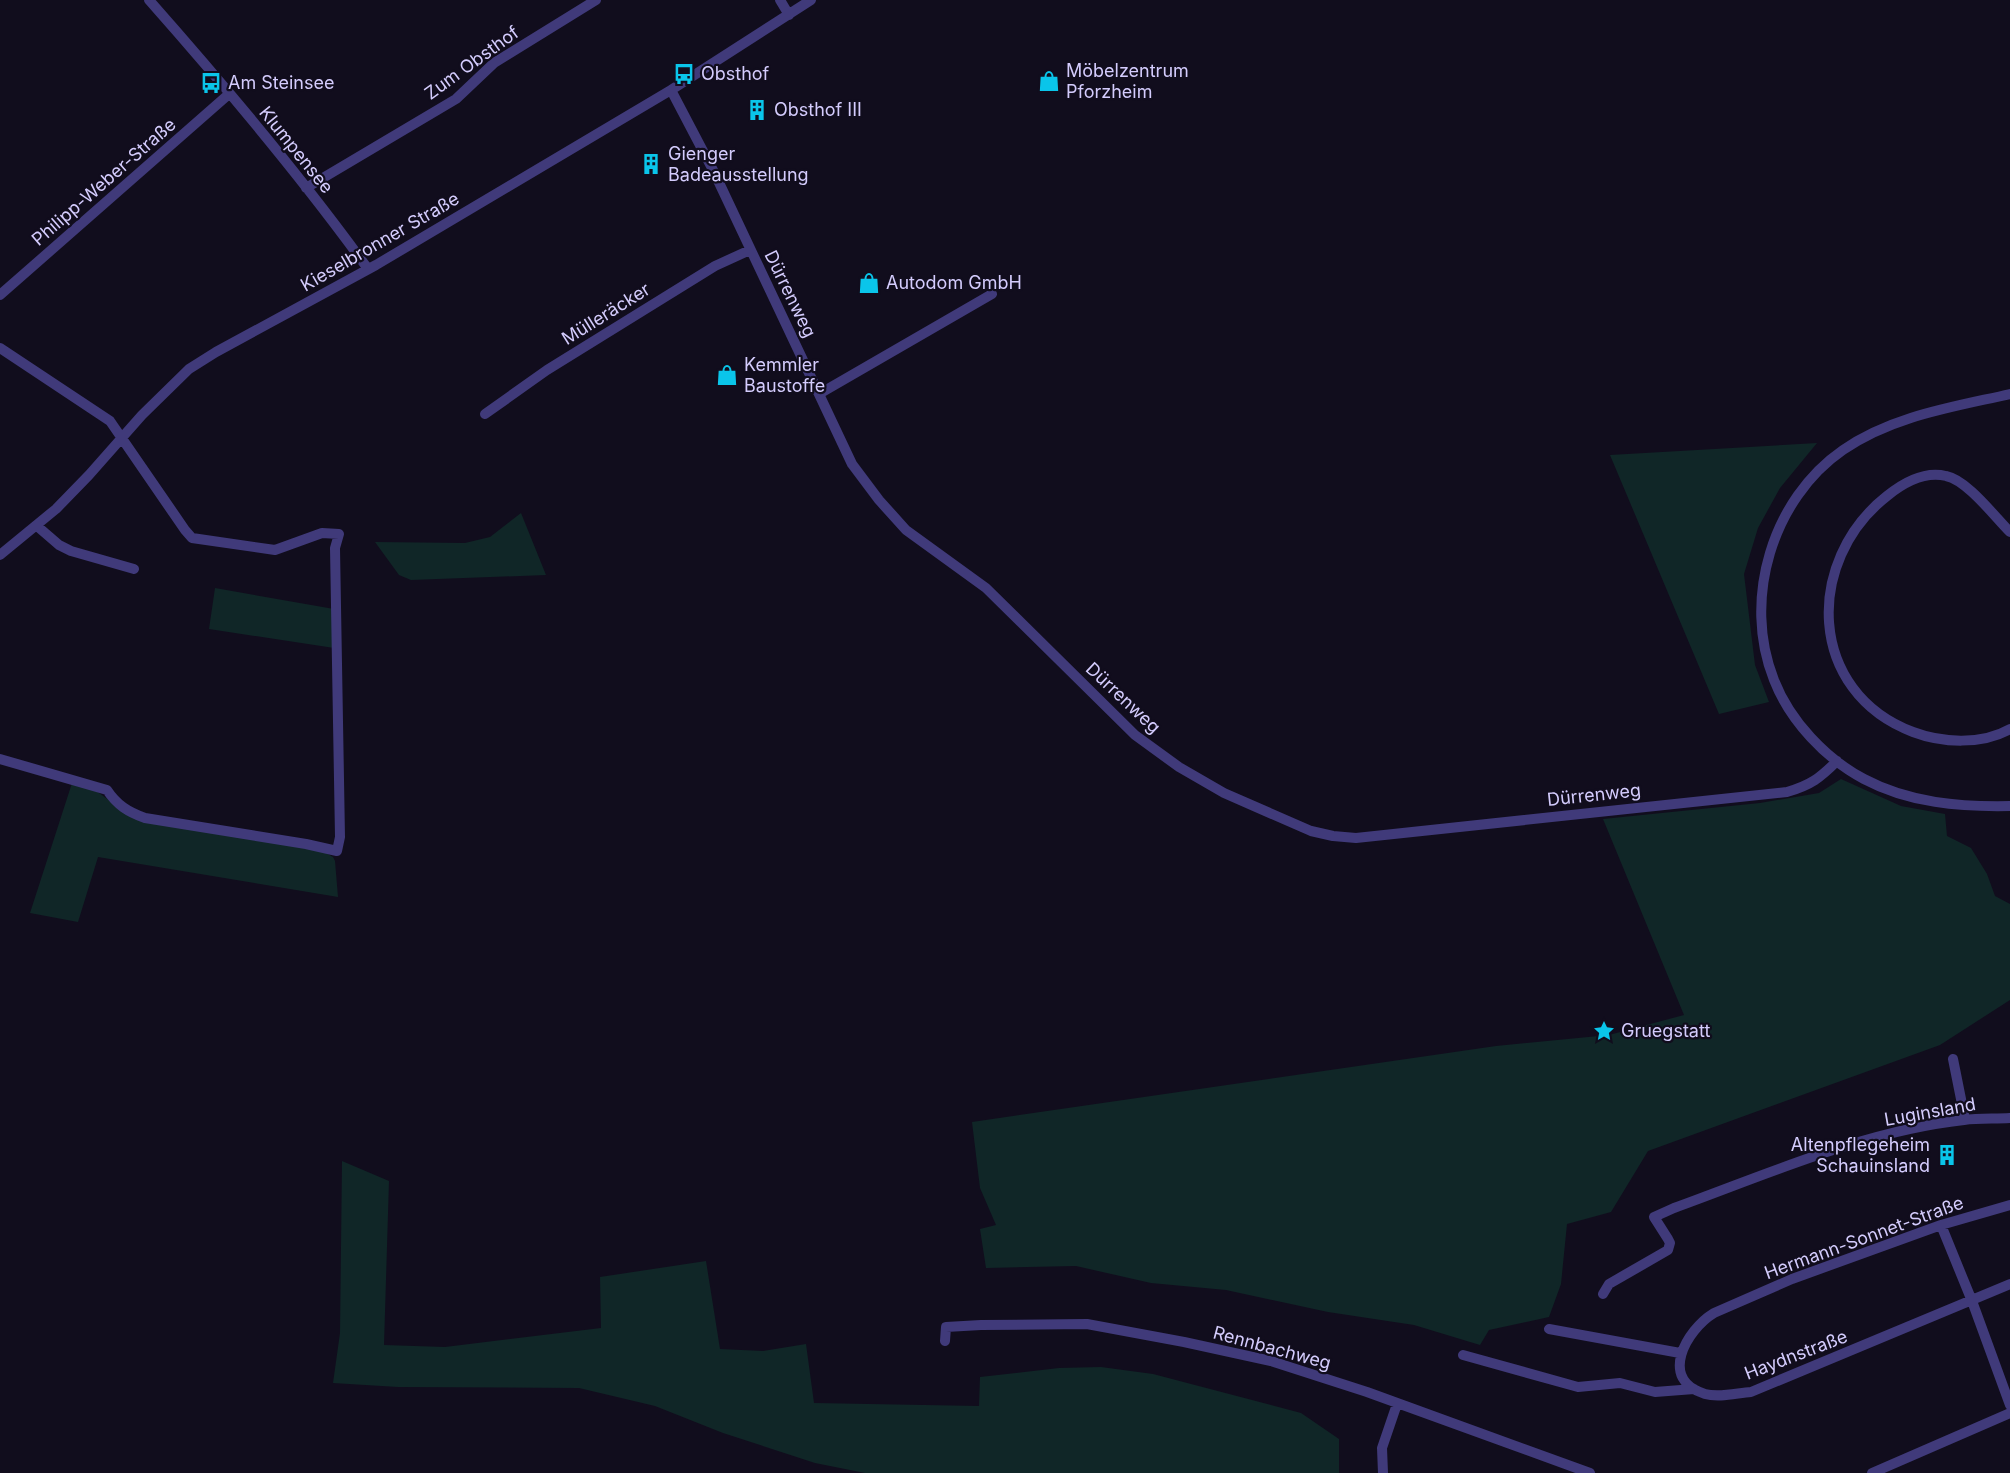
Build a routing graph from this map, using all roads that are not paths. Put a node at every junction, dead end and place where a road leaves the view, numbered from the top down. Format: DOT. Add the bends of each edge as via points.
graph roads {
  1 [pos="149,0"];
  2 [pos="596,0"];
  3 [pos="780,0"];
  4 [pos="812,0"];
  5 [pos="789,15"];
  6 [pos="671,90"];
  7 [pos="229,94"];
  8 [pos="306,188"];
  9 [pos="750,250"];
  10 [pos="368,269"];
  11 [pos="992,294"];
  12 [pos="0,295"];
  13 [pos="0,348"];
  14 [pos="819,394"];
  15 [pos="2010,394"];
  16 [pos="485,414"];
  17 [pos="122,438"];
  18 [pos="37,526"];
  19 [pos="2010,532"];
  20 [pos="0,555"];
  21 [pos="134,569"];
  22 [pos="2010,729"];
  23 [pos="0,759"];
  24 [pos="1838,761"];
  25 [pos="2010,806"];
  26 [pos="1953,1059"];
  27 [pos="2010,1118"];
  28 [pos="1965,1119"];
  29 [pos="2010,1205"];
  30 [pos="1941,1225"];
  31 [pos="2010,1284"];
  32 [pos="1603,1294"];
  33 [pos="1972,1301"];
  34 [pos="1549,1329"];
  35 [pos="945,1341"];
  36 [pos="1680,1353"];
  37 [pos="1463,1355"];
  38 [pos="1694,1389"];
  39 [pos="1398,1404"];
  40 [pos="2010,1405"];
  41 [pos="2010,1413"];
  42 [pos="1383,1473"];
  43 [pos="1590,1473"];
  44 [pos="1872,1473"];
  1 -- 7 [label="street, Klumpensee"];
  2 -- 8 [label="street, Zum Obsthof" via="494,63 456,99"];
  3 -- 5 [label="street"];
  4 -- 5 [label="street, Kieselbronner Straße"];
  5 -- 6 [label="street, Kieselbronner Straße"];
  6 -- 9 [label="street, Dürrenweg"];
  6 -- 10 [label="street, Kieselbronner Straße"];
  7 -- 8 [label="street, Klumpensee"];
  7 -- 12 [label="street, Philipp-Weber-Straße"];
  8 -- 10 [label="street, Klumpensee"];
  9 -- 14 [label="street, Dürrenweg"];
  9 -- 16 [label="street, Mülleräcker" via="715,266 547,370"];
  10 -- 17 [label="street, Kieselbronner Straße" via="189,369"];
  11 -- 14 [label="street"];
  13 -- 17 [label="street" via="110,421"];
  14 -- 24 [label="street, Dürrenweg" via="852,464 886,509 906,530 986,588 1135,735 1179,768 1224,793 1311,831 1356,838 1787,792 1820,779"];
  15 -- 24 [label="street" via="1895,424 1842,450 1815,474 1780,527 1764,576 1762,628 1766,654 1774,680 1797,721"];
  17 -- 18 [label="street, Kieselbronner Straße"];
  17 -- 23 [label="street" via="192,538 275,550 322,533 339,534 335,548 340,837 337,851 145,818 114,801 107,790"];
  18 -- 20 [label="street, Kieselbronner Straße"];
  18 -- 21 [label="street" via="71,551"];
  19 -- 22 [label="street" via="1957,480 1936,475 1913,480 1874,506 1859,522 1838,560 1829,614 1831,636 1844,675 1856,692 1886,718 1925,736 1947,740 1969,740"];
  24 -- 25 [label="street" via="1863,779 1916,798 1947,804"];
  26 -- 28 [label="street"];
  27 -- 28 [label="street, Luginsland"];
  28 -- 32 [label="street, Luginsland" via="1833,1150 1654,1217 1670,1243 1668,1250 1609,1284"];
  29 -- 30 [label="street, Hermann-Sonnet-Straße"];
  30 -- 33 [label="street"];
  30 -- 36 [label="street, Hermann-Sonnet-Straße" via="1730,1306 1706,1318"];
  31 -- 33 [label="street, Haydnstraße"];
  33 -- 38 [label="street, Haydnstraße" via="1751,1392 1708,1395"];
  33 -- 40 [label="street"];
  34 -- 36 [label="street"];
  35 -- 39 [label="street, Rennbachweg" via="946,1327 1087,1324 1271,1361"];
  36 -- 38 [label="street" via="1683,1377"];
  37 -- 38 [label="street, Haydnstraße" via="1578,1387 1620,1383 1655,1392"];
  39 -- 42 [label="street" via="1382,1448"];
  39 -- 43 [label="street, Rennbachweg"];
  41 -- 44 [label="street"];
}
